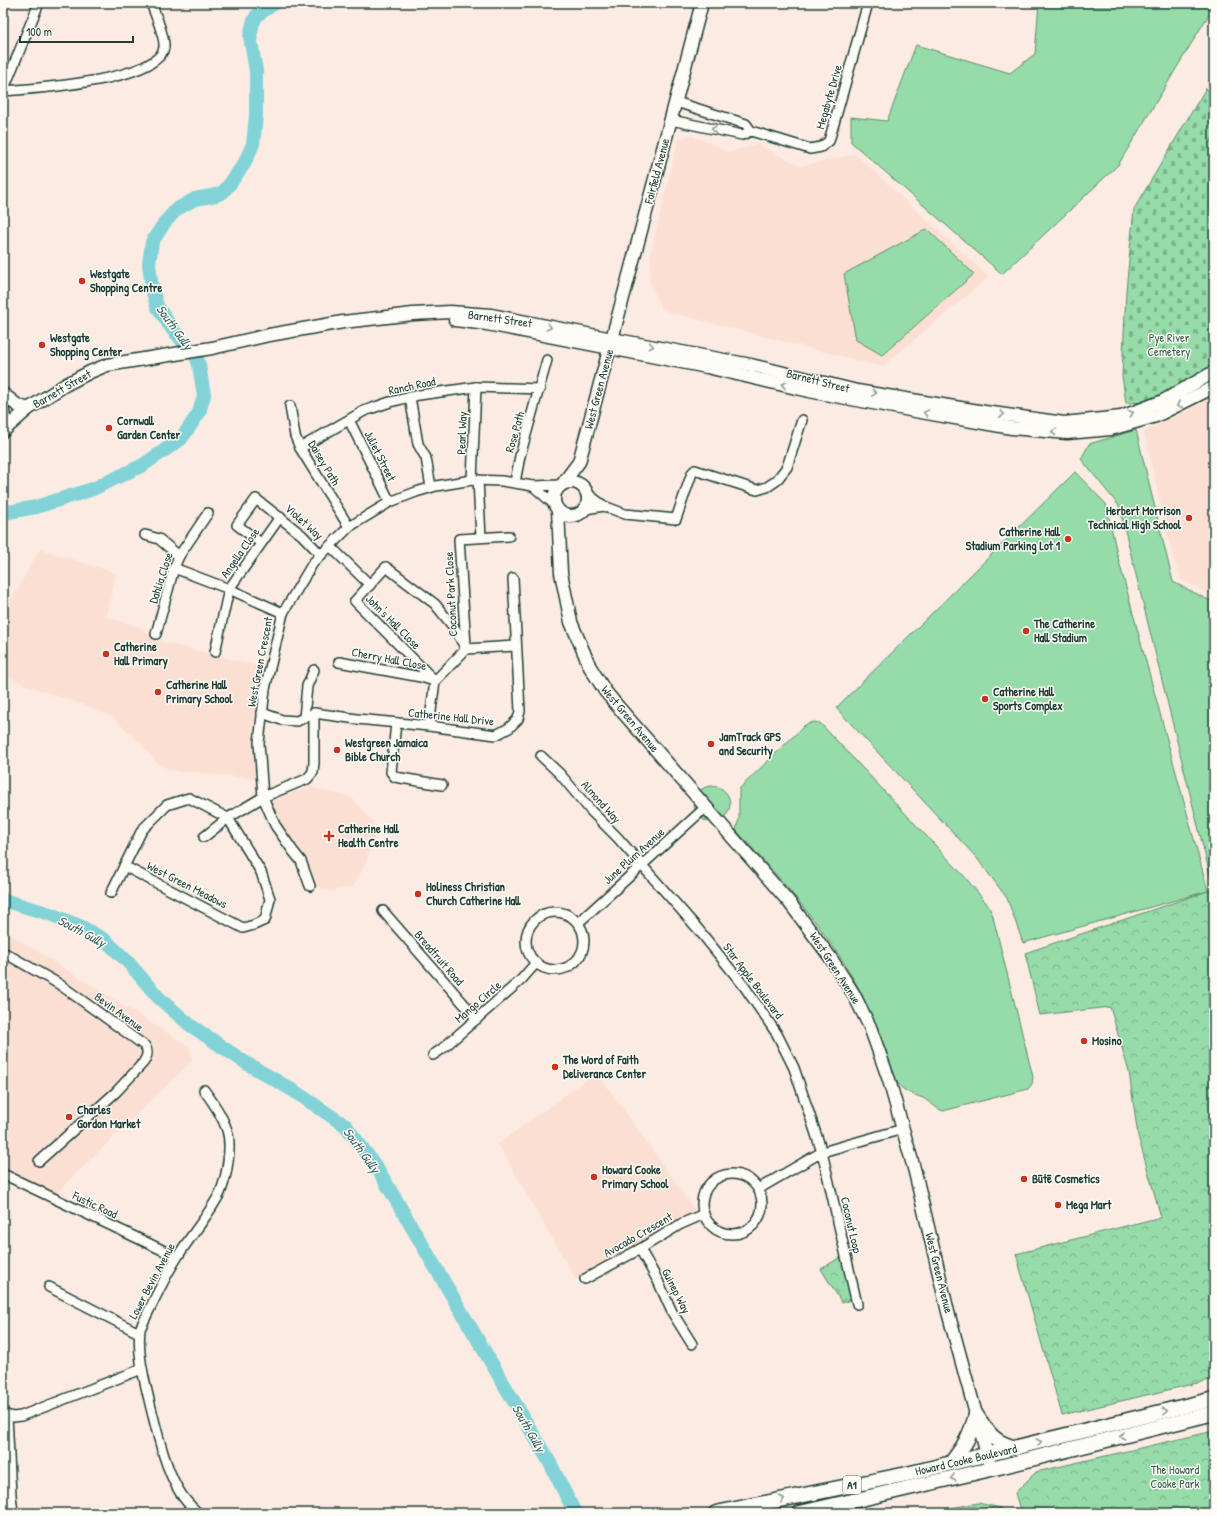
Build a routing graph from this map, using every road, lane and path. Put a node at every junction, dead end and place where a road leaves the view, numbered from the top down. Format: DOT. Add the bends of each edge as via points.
graph roads {
  1 [pos="38,3"];
  2 [pos="151,3"];
  3 [pos="702,3"];
  4 [pos="868,3"];
  5 [pos="3,91"];
  6 [pos="676,102"];
  7 [pos="671,120"];
  8 [pos="751,131"];
  9 [pos="611,344"];
  10 [pos="547,360"];
  11 [pos="1214,372"];
  12 [pos="476,387"];
  13 [pos="1214,387"];
  14 [pos="540,389"];
  15 [pos="3,394"];
  16 [pos="410,397"];
  17 [pos="290,406"];
  18 [pos="28,409"];
  19 [pos="3,412"];
  20 [pos="348,420"];
  21 [pos="802,420"];
  22 [pos="5,429"];
  23 [pos="300,448"];
  24 [pos="579,462"];
  25 [pos="475,480"];
  26 [pos="515,482"];
  27 [pos="562,484"];
  28 [pos="533,486"];
  29 [pos="431,487"];
  30 [pos="586,491"];
  31 [pos="390,502"];
  32 [pos="604,506"];
  33 [pos="557,508"];
  34 [pos="580,512"];
  35 [pos="208,513"];
  36 [pos="280,517"];
  37 [pos="349,527"];
  38 [pos="560,534"];
  39 [pos="144,535"];
  40 [pos="509,536"];
  41 [pos="481,537"];
  42 [pos="261,543"];
  43 [pos="330,546"];
  44 [pos="321,555"];
  45 [pos="178,556"];
  46 [pos="174,568"];
  47 [pos="513,578"];
  48 [pos="370,585"];
  49 [pos="229,589"];
  50 [pos="283,613"];
  51 [pos="156,634"];
  52 [pos="516,646"];
  53 [pos="466,649"];
  54 [pos="215,652"];
  55 [pos="339,662"];
  56 [pos="314,670"];
  57 [pos="434,681"];
  58 [pos="262,712"];
  59 [pos="314,713"];
  60 [pos="304,718"];
  61 [pos="396,723"];
  62 [pos="429,726"];
  63 [pos="541,756"];
  64 [pos="442,785"];
  65 [pos="263,797"];
  66 [pos="706,807"];
  67 [pos="228,818"];
  68 [pos="204,838"];
  69 [pos="124,866"];
  70 [pos="641,866"];
  71 [pos="310,886"];
  72 [pos="111,893"];
  73 [pos="383,911"];
  74 [pos="578,923"];
  75 [pos="3,952"];
  76 [pos="536,963"];
  77 [pos="477,1019"];
  78 [pos="433,1055"];
  79 [pos="204,1090"];
  80 [pos="903,1129"];
  81 [pos="822,1152"];
  82 [pos="39,1161"];
  83 [pos="3,1174"];
  84 [pos="758,1189"];
  85 [pos="704,1214"];
  86 [pos="640,1249"];
  87 [pos="177,1257"];
  88 [pos="585,1279"];
  89 [pos="49,1287"];
  90 [pos="857,1304"];
  91 [pos="139,1333"];
  92 [pos="692,1344"];
  93 [pos="142,1369"];
  94 [pos="1214,1399"];
  95 [pos="1214,1413"];
  96 [pos="5,1415"];
  97 [pos="976,1415"];
  98 [pos="1016,1448"];
  99 [pos="987,1455"];
  100 [pos="952,1462"];
  101 [pos="991,1469"];
  102 [pos="13,1513"];
  103 [pos="198,1513"];
  104 [pos="716,1513"];
  105 [pos="800,1513"];
  1 -- 5 [label="street"];
  2 -- 5 [label="street" via="164,48 158,58 150,64 95,81 54,88"];
  3 -- 6 [label="main road, Fairfield Avenue"];
  4 -- 8 [label="street, Megabyte Drive" via="829,141 821,148 810,149"];
  6 -- 7 [label="main road, Fairfield Avenue"];
  6 -- 8 [label="street, Megabyte Drive" via="746,124"];
  8 -- 7 [label="street, Megabyte Drive, one-way" via="742,135"];
  7 -- 9 [label="main road, Fairfield Avenue"];
  9 -- 11 [label="main road, Barnett Street, one-way" via="751,365 857,391 1064,423 1121,417 1163,401"];
  13 -- 9 [label="main road, Barnett Street, one-way" via="1156,416 1111,430 1067,433 1012,428 809,391"];
  9 -- 18 [label="main road, Barnett Street" via="413,314 343,322 108,365 65,384"];
  9 -- 24 [label="main road, West Green Avenue"];
  10 -- 14 [label="street, Rose Path"];
  12 -- 14 [label="street, Ranch Road"];
  12 -- 16 [label="street, Ranch Road"];
  12 -- 25 [label="street, Pearl Way"];
  14 -- 26 [label="street, Rose Path"];
  15 -- 18 [label="main road" via="17,405"];
  16 -- 20 [label="street, Ranch Road" via="364,411"];
  16 -- 29 [label="street" via="418,444 426,458"];
  17 -- 23 [label="street, Daisey Path" via="295,436"];
  18 -- 22 [label="main road, Barnett Street"];
  19 -- 22 [label="main road"];
  20 -- 23 [label="street, Ranch Road"];
  20 -- 31 [label="street, Juliet Street"];
  21 -- 32 [label="street" via="787,467 776,481 767,487 757,490 695,470 676,519 625,514"];
  23 -- 37 [label="street, Daisey Path"];
  24 -- 27 [label="main road, West Green Avenue"];
  24 -- 30 [label="main road, West Green Avenue"];
  25 -- 26 [label="street, West Green Crescent"];
  25 -- 29 [label="street, West Green Crescent"];
  25 -- 41 [label="street, Pearl Way"];
  26 -- 28 [label="street, West Green Crescent"];
  27 -- 28 [label="street, West Green Crescent"];
  27 -- 30 [label="main road" via="575,482"];
  27 -- 33 [label="main road" via="554,495"];
  28 -- 33 [label="street, West Green Crescent"];
  29 -- 31 [label="street, West Green Crescent"];
  30 -- 32 [label="street"];
  30 -- 34 [label="main road" via="588,502"];
  31 -- 37 [label="street, West Green Crescent"];
  32 -- 34 [label="street"];
  33 -- 34 [label="main road" via="567,516"];
  33 -- 38 [label="main road, West Green Avenue"];
  34 -- 38 [label="main road"];
  35 -- 45 [label="street, Dahlia Close"];
  36 -- 42 [label="street, Angella Close"];
  36 -- 42 [label="street, Violet Way" via="256,499 237,524"];
  36 -- 44 [label="street, Violet Way"];
  37 -- 43 [label="street, West Green Crescent"];
  38 -- 66 [label="main road, West Green Avenue" via="559,557 570,615 590,667 604,691"];
  39 -- 45 [label="street" via="159,540"];
  40 -- 41 [label="street"];
  41 -- 53 [label="street, Coconut Park Close" via="459,539"];
  42 -- 49 [label="street, Angella Close"];
  43 -- 44 [label="street, West Green Crescent"];
  43 -- 48 [label="street, John's Hall Close"];
  44 -- 50 [label="street, West Green Crescent" via="313,563"];
  45 -- 46 [label="street, Dahlia Close"];
  46 -- 49 [label="street"];
  46 -- 51 [label="street, Dahlia Close"];
  47 -- 52 [label="street, Catherine Hall Drive"];
  48 -- 53 [label="street, Coconut Park Close" via="386,568 435,604 455,629"];
  48 -- 57 [label="street, John's Hall Close" via="355,600"];
  49 -- 50 [label="street"];
  49 -- 54 [label="street, Angella Close"];
  50 -- 58 [label="street, West Green Crescent"];
  52 -- 53 [label="street"];
  52 -- 62 [label="street, Catherine Hall Drive" via="520,711 518,719 509,728 496,735"];
  53 -- 57 [label="street"];
  55 -- 57 [label="street, Cherry Hall Close"];
  56 -- 60 [label="street" via="306,686"];
  57 -- 62 [label="street"];
  58 -- 60 [label="street" via="282,720 297,721"];
  58 -- 65 [label="street, West Green Crescent" via="258,743"];
  59 -- 60 [label="street"];
  59 -- 61 [label="street, Catherine Hall Drive"];
  59 -- 65 [label="street" via="313,772 306,779"];
  61 -- 62 [label="street, Catherine Hall Drive"];
  61 -- 64 [label="street" via="392,775"];
  63 -- 70 [label="street, Almond Way"];
  65 -- 67 [label="street"];
  65 -- 71 [label="street, West Green Crescent" via="276,825 301,860"];
  66 -- 70 [label="street, June Plum Avenue"];
  66 -- 80 [label="main road, West Green Avenue" via="789,902 853,993 870,1027"];
  67 -- 68 [label="street"];
  67 -- 69 [label="street" via="189,798 167,805 142,830"];
  67 -- 69 [label="street, West Green Meadows" via="261,872 270,899 265,920 243,928"];
  69 -- 72 [label="street"];
  70 -- 74 [label="street, June Plum Avenue"];
  70 -- 81 [label="street, Star Apple Boulevard" via="698,929 766,1016 794,1068"];
  73 -- 77 [label="street, Breadfruit Road"];
  74 -- 76 [label="street" via="584,940 583,949 573,964 555,970"];
  74 -- 76 [label="street" via="567,915 554,912 536,920 529,930 526,942 529,954"];
  75 -- 82 [label="street, Bevin Avenue" via="59,984 147,1049 143,1063 116,1092"];
  76 -- 77 [label="street, Mango Circle" via="521,980"];
  77 -- 78 [label="street, Mango Circle"];
  79 -- 87 [label="street, Lower Bevin Avenue" via="227,1131 229,1154 226,1175 213,1205"];
  80 -- 81 [label="street"];
  80 -- 97 [label="main road, West Green Avenue"];
  81 -- 84 [label="street"];
  81 -- 90 [label="street, Coconut Loop"];
  83 -- 87 [label="street, Fustic Road"];
  84 -- 85 [label="street" via="753,1182 738,1174 721,1176 713,1181 703,1196"];
  84 -- 85 [label="street" via="761,1210 757,1220 746,1230 734,1233 721,1231 710,1224"];
  85 -- 86 [label="street, Avocado Crescent"];
  86 -- 88 [label="street, Avocado Crescent"];
  86 -- 92 [label="street, Guinep Way" via="672,1312"];
  87 -- 91 [label="street, Lower Bevin Avenue"];
  89 -- 91 [label="street"];
  91 -- 93 [label="street, Lower Bevin Avenue"];
  93 -- 96 [label="street" via="21,1416"];
  93 -- 103 [label="street, Lower Bevin Avenue" via="161,1448 178,1489"];
  98 -- 94 [label="main road, Howard Cooke Boulevard / A1, one-way"];
  95 -- 101 [label="main road, Howard Cooke Boulevard / A1, one-way"];
  96 -- 102 [label="street"];
  97 -- 98 [label="main road" via="996,1440"];
  97 -- 99 [label="main road, West Green Avenue"];
  97 -- 100 [label="main road" via="965,1446"];
  98 -- 99 [label="main road, Howard Cooke Boulevard / A1"];
  99 -- 100 [label="main road, Howard Cooke Boulevard / A1"];
  99 -- 101 [label="main road, West Green Avenue"];
  104 -- 100 [label="main road, Howard Cooke Boulevard / A1, one-way" via="907,1474"];
  101 -- 105 [label="main road, Howard Cooke Boulevard / A1, one-way"];
}
